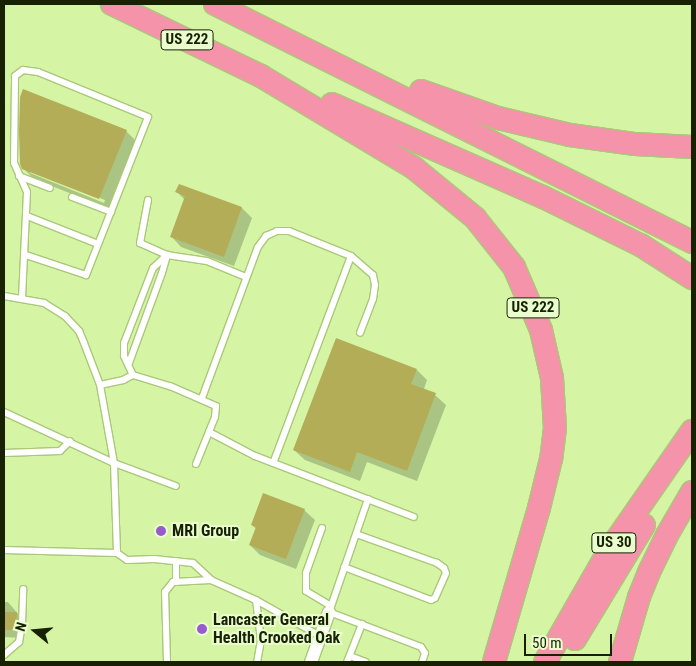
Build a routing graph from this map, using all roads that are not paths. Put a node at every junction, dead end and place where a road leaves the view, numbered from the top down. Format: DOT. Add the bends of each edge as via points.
graph roads {
  1 [pos="112,4"];
  2 [pos="215,4"];
  3 [pos="229,4"];
  4 [pos="261,76"];
  5 [pos="692,147"];
  6 [pos="19,176"];
  7 [pos="50,188"];
  8 [pos="72,197"];
  9 [pos="148,200"];
  10 [pos="111,212"];
  11 [pos="26,216"];
  12 [pos="692,242"];
  13 [pos="98,244"];
  14 [pos="167,254"];
  15 [pos="26,255"];
  16 [pos="351,256"];
  17 [pos="246,277"];
  18 [pos="692,278"];
  19 [pos="4,296"];
  20 [pos="22,298"];
  21 [pos="360,333"];
  22 [pos="129,363"];
  23 [pos="133,375"];
  24 [pos="100,385"];
  25 [pos="202,398"];
  26 [pos="4,412"];
  27 [pos="692,431"];
  28 [pos="209,432"];
  29 [pos="70,440"];
  30 [pos="4,453"];
  31 [pos="692,455"];
  32 [pos="114,463"];
  33 [pos="272,463"];
  34 [pos="196,464"];
  35 [pos="176,486"];
  36 [pos="692,492"];
  37 [pos="368,499"];
  38 [pos="414,517"];
  39 [pos="322,528"];
  40 [pos="356,534"];
  41 [pos="4,550"];
  42 [pos="118,553"];
  43 [pos="176,561"];
  44 [pos="344,567"];
  45 [pos="211,580"];
  46 [pos="176,582"];
  47 [pos="23,589"];
  48 [pos="256,600"];
  49 [pos="330,609"];
  50 [pos="362,624"];
  51 [pos="320,636"];
  52 [pos="4,655"];
  53 [pos="348,659"];
  54 [pos="167,662"];
  55 [pos="257,662"];
  56 [pos="311,662"];
  57 [pos="366,662"];
  58 [pos="422,662"];
  59 [pos="494,662"];
  60 [pos="545,662"];
  61 [pos="563,662"];
  62 [pos="620,662"];
  1 -- 4 [label="highway, US 222"];
  2 -- 12 [label="highway, US 222"];
  3 -- 5 [label="highway" via="392,79 498,118 570,135 635,144"];
  4 -- 18 [label="highway" via="543,196 642,246"];
  4 -- 59 [label="highway, US 222" via="372,141 434,182 492,237 514,267 530,300 552,378 555,428 539,508"];
  6 -- 7 [label="lane"];
  6 -- 10 [label="lane" via="14,163 15,76 23,70 38,72 148,117"];
  6 -- 11 [label="lane" via="27,192"];
  8 -- 10 [label="lane"];
  9 -- 14 [label="lane" via="139,241"];
  10 -- 13 [label="lane"];
  11 -- 13 [label="lane"];
  11 -- 15 [label="lane"];
  13 -- 15 [label="lane" via="86,275"];
  14 -- 17 [label="lane" via="207,261"];
  14 -- 22 [label="lane"];
  14 -- 22 [label="lane" via="153,268 127,332 124,356"];
  15 -- 20 [label="lane"];
  16 -- 17 [label="lane" via="289,231 277,231 266,236 258,247"];
  16 -- 21 [label="lane" via="373,275 375,285"];
  16 -- 33 [label="lane"];
  17 -- 25 [label="lane"];
  19 -- 20 [label="lane"];
  20 -- 24 [label="lane" via="44,303 65,316 79,331"];
  22 -- 23 [label="lane"];
  23 -- 24 [label="lane"];
  23 -- 25 [label="lane"];
  24 -- 32 [label="lane"];
  25 -- 28 [label="lane" via="216,406"];
  26 -- 29 [label="lane"];
  27 -- 60 [label="highway, US 30" via="610,549"];
  28 -- 33 [label="lane"];
  28 -- 34 [label="lane"];
  29 -- 30 [label="lane" via="60,451"];
  29 -- 32 [label="lane"];
  31 -- 61 [label="highway, US 30" via="634,541"];
  32 -- 35 [label="lane"];
  32 -- 42 [label="lane"];
  33 -- 37 [label="lane"];
  36 -- 62 [label="highway" via="650,570 634,610"];
  37 -- 38 [label="lane"];
  37 -- 40 [label="lane"];
  39 -- 49 [label="lane" via="306,573 306,591"];
  40 -- 44 [label="lane"];
  40 -- 44 [label="lane" via="437,563 446,573 435,598 431,600"];
  41 -- 42 [label="lane"];
  42 -- 43 [label="lane" via="127,560"];
  43 -- 45 [label="lane" via="193,563"];
  43 -- 46 [label="lane"];
  44 -- 49 [label="lane"];
  45 -- 46 [label="lane"];
  45 -- 48 [label="lane"];
  46 -- 54 [label="lane" via="166,592"];
  47 -- 52 [label="lane" via="19,642"];
  48 -- 51 [label="lane"];
  48 -- 55 [label="lane" via="261,640"];
  49 -- 50 [label="lane"];
  49 -- 51 [label="street"];
  50 -- 53 [label="lane"];
  50 -- 58 [label="lane" via="421,647 425,653"];
  51 -- 56 [label="street"];
  53 -- 57 [label="lane"];
}
